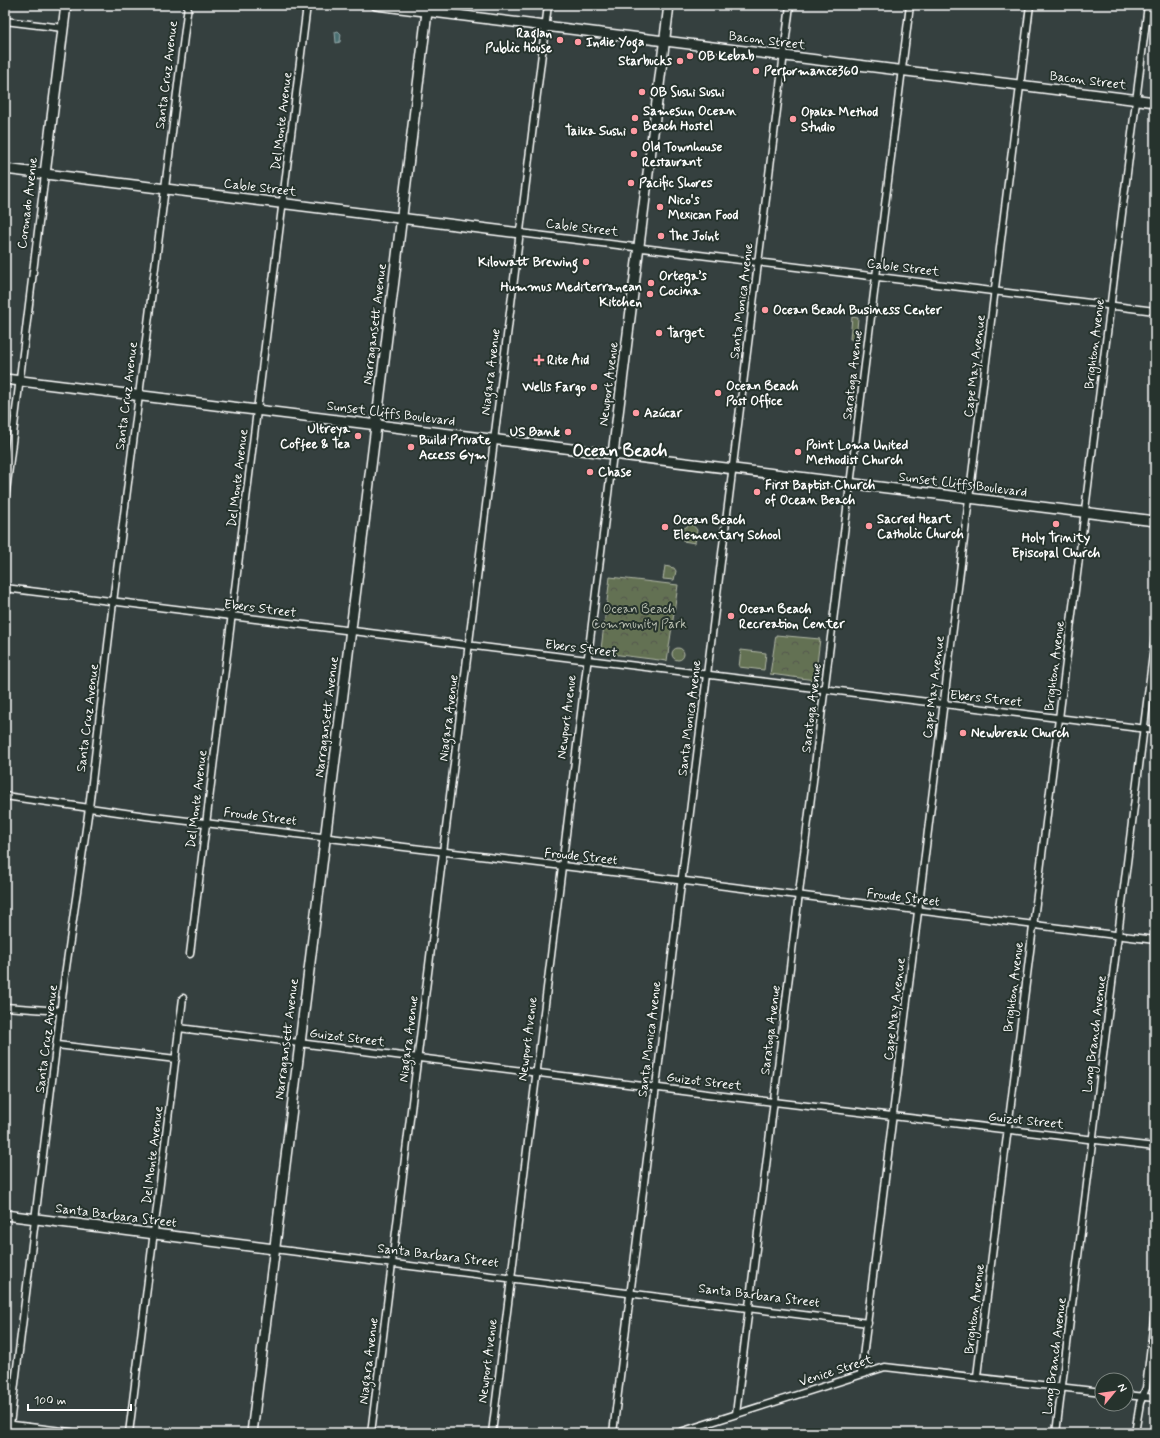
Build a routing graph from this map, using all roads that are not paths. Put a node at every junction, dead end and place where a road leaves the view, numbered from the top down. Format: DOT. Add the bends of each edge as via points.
graph roads {
  1 [pos="66,5"];
  2 [pos="188,5"];
  3 [pos="307,5"];
  4 [pos="376,5"];
  5 [pos="548,5"];
  6 [pos="668,5"];
  7 [pos="790,5"];
  8 [pos="910,5"];
  9 [pos="1030,5"];
  10 [pos="1148,5"];
  11 [pos="428,8"];
  12 [pos="5,21"];
  13 [pos="545,26"];
  14 [pos="63,28"];
  15 [pos="664,41"];
  16 [pos="783,56"];
  17 [pos="902,71"];
  18 [pos="1020,86"];
  19 [pos="1135,100"];
  20 [pos="1155,102"];
  21 [pos="5,169"];
  22 [pos="45,174"];
  23 [pos="164,189"];
  24 [pos="283,203"];
  25 [pos="402,218"];
  26 [pos="520,233"];
  27 [pos="639,248"];
  28 [pos="757,262"];
  29 [pos="876,277"];
  30 [pos="994,292"];
  31 [pos="1110,306"];
  32 [pos="1155,311"];
  33 [pos="5,379"];
  34 [pos="20,381"];
  35 [pos="138,395"];
  36 [pos="257,410"];
  37 [pos="375,425"];
  38 [pos="494,439"];
  39 [pos="613,454"];
  40 [pos="732,469"];
  41 [pos="850,484"];
  42 [pos="969,499"];
  43 [pos="5,500"];
  44 [pos="1085,512"];
  45 [pos="1155,521"];
  46 [pos="5,588"];
  47 [pos="112,602"];
  48 [pos="231,616"];
  49 [pos="351,630"];
  50 [pos="1155,638"];
  51 [pos="468,645"];
  52 [pos="587,660"];
  53 [pos="706,674"];
  54 [pos="825,689"];
  55 [pos="943,705"];
  56 [pos="1059,718"];
  57 [pos="1144,729"];
  58 [pos="1155,730"];
  59 [pos="5,796"];
  60 [pos="89,808"];
  61 [pos="206,822"];
  62 [pos="325,836"];
  63 [pos="444,852"];
  64 [pos="562,867"];
  65 [pos="681,880"];
  66 [pos="799,895"];
  67 [pos="917,911"];
  68 [pos="1032,925"];
  69 [pos="1118,936"];
  70 [pos="1155,940"];
  71 [pos="190,954"];
  72 [pos="183,998"];
  73 [pos="5,1007"];
  74 [pos="61,1011"];
  75 [pos="179,1028"];
  76 [pos="300,1043"];
  77 [pos="57,1045"];
  78 [pos="418,1057"];
  79 [pos="176,1059"];
  80 [pos="536,1072"];
  81 [pos="655,1087"];
  82 [pos="774,1101"];
  83 [pos="892,1116"];
  84 [pos="1009,1130"];
  85 [pos="1093,1140"];
  86 [pos="1155,1147"];
  87 [pos="5,1215"];
  88 [pos="36,1219"];
  89 [pos="154,1234"];
  90 [pos="274,1249"];
  91 [pos="393,1264"];
  92 [pos="512,1278"];
  93 [pos="630,1294"];
  94 [pos="749,1308"];
  95 [pos="1155,1311"];
  96 [pos="868,1323"];
  97 [pos="861,1373"];
  98 [pos="977,1376"];
  99 [pos="1062,1387"];
  100 [pos="1094,1391"];
  101 [pos="1134,1396"];
  102 [pos="1143,1397"];
  103 [pos="1155,1398"];
  104 [pos="736,1414"];
  105 [pos="8,1425"];
  106 [pos="9,1433"];
  107 [pos="78,1433"];
  108 [pos="130,1433"];
  109 [pos="252,1433"];
  110 [pos="371,1433"];
  111 [pos="492,1433"];
  112 [pos="613,1433"];
  113 [pos="678,1433"];
  114 [pos="1056,1433"];
  115 [pos="1135,1433"];
  1 -- 14 [label="street, Coronado Avenue"];
  2 -- 23 [label="street, Santa Cruz Avenue"];
  3 -- 24 [label="street, Del Monte Avenue"];
  4 -- 11 [label="street, Bacon Street"];
  5 -- 13 [label="street, Niagara Avenue"];
  6 -- 15 [label="street, Newport Avenue"];
  7 -- 16 [label="street, Santa Monica Avenue"];
  8 -- 17 [label="street, Saratoga Avenue"];
  9 -- 18 [label="street, Cape May Avenue"];
  10 -- 19 [label="street, Brighton Avenue"];
  11 -- 13 [label="street, Bacon Street"];
  11 -- 25 [label="street, Narragansett Avenue"];
  12 -- 14 [label="street"];
  13 -- 15 [label="street, Bacon Street"];
  13 -- 26 [label="street, Niagara Avenue"];
  14 -- 22 [label="street, Coronado Avenue"];
  15 -- 16 [label="street, Bacon Street"];
  15 -- 27 [label="street, Newport Avenue"];
  16 -- 17 [label="street, Bacon Street"];
  16 -- 28 [label="street, Santa Monica Avenue"];
  17 -- 18 [label="street, Bacon Street"];
  17 -- 29 [label="street, Saratoga Avenue"];
  18 -- 19 [label="street, Bacon Street"];
  18 -- 30 [label="street, Cape May Avenue"];
  19 -- 20 [label="street, Bacon Street"];
  19 -- 31 [label="street, Brighton Avenue"];
  21 -- 22 [label="street, Cable Street"];
  22 -- 23 [label="street, Cable Street"];
  22 -- 34 [label="street, Coronado Avenue"];
  23 -- 24 [label="street, Cable Street"];
  23 -- 35 [label="street, Santa Cruz Avenue"];
  24 -- 25 [label="street, Cable Street"];
  24 -- 36 [label="street, Del Monte Avenue"];
  25 -- 26 [label="street, Cable Street"];
  25 -- 37 [label="street, Narragansett Avenue"];
  26 -- 27 [label="street, Cable Street"];
  26 -- 38 [label="street, Niagara Avenue"];
  27 -- 28 [label="street, Cable Street"];
  27 -- 39 [label="street, Newport Avenue"];
  28 -- 29 [label="street, Cable Street"];
  28 -- 40 [label="street, Santa Monica Avenue"];
  29 -- 30 [label="street, Cable Street"];
  29 -- 41 [label="street, Saratoga Avenue"];
  30 -- 31 [label="street, Cable Street"];
  30 -- 42 [label="street, Cape May Avenue"];
  31 -- 32 [label="street, Cable Street"];
  31 -- 44 [label="street, Brighton Avenue"];
  33 -- 34 [label="street, Sunset Cliffs Boulevard"];
  34 -- 35 [label="street, Sunset Cliffs Boulevard"];
  34 -- 43 [label="street, Coronado Avenue"];
  35 -- 36 [label="street, Sunset Cliffs Boulevard"];
  35 -- 47 [label="street, Santa Cruz Avenue"];
  36 -- 37 [label="street, Sunset Cliffs Boulevard"];
  36 -- 48 [label="street, Del Monte Avenue"];
  37 -- 38 [label="street, Sunset Cliffs Boulevard"];
  37 -- 49 [label="street, Narragansett Avenue"];
  38 -- 39 [label="street, Sunset Cliffs Boulevard"];
  38 -- 51 [label="street, Niagara Avenue"];
  39 -- 40 [label="street, Sunset Cliffs Boulevard"];
  39 -- 52 [label="street, Newport Avenue"];
  40 -- 41 [label="street, Sunset Cliffs Boulevard"];
  40 -- 53 [label="street, Santa Monica Avenue"];
  41 -- 42 [label="street, Sunset Cliffs Boulevard"];
  41 -- 54 [label="street, Saratoga Avenue"];
  42 -- 44 [label="street, Sunset Cliffs Boulevard"];
  42 -- 55 [label="street, Cape May Avenue"];
  44 -- 45 [label="street, Sunset Cliffs Boulevard"];
  44 -- 56 [label="street, Brighton Avenue"];
  46 -- 47 [label="street, Ebers Street"];
  47 -- 48 [label="street, Ebers Street"];
  47 -- 60 [label="street, Santa Cruz Avenue"];
  48 -- 49 [label="street, Ebers Street"];
  48 -- 61 [label="street, Del Monte Avenue"];
  49 -- 51 [label="street, Ebers Street"];
  49 -- 62 [label="street, Narragansett Avenue"];
  50 -- 57 [label="street, Long Branch Avenue"];
  51 -- 52 [label="street, Ebers Street"];
  51 -- 63 [label="street, Niagara Avenue"];
  52 -- 53 [label="street, Ebers Street"];
  52 -- 64 [label="street, Newport Avenue"];
  53 -- 54 [label="street, Ebers Street"];
  53 -- 65 [label="street, Santa Monica Avenue"];
  54 -- 55 [label="street, Ebers Street"];
  54 -- 66 [label="street, Saratoga Avenue"];
  55 -- 56 [label="street, Ebers Street"];
  55 -- 67 [label="street, Cape May Avenue"];
  56 -- 57 [label="street, Ebers Street"];
  56 -- 68 [label="street, Brighton Avenue"];
  57 -- 58 [label="street, Ebers Street"];
  57 -- 69 [label="street, Long Branch Avenue"];
  59 -- 60 [label="street, Froude Street"];
  60 -- 61 [label="street, Froude Street"];
  60 -- 74 [label="street, Santa Cruz Avenue"];
  61 -- 62 [label="street, Froude Street"];
  61 -- 71 [label="street, Del Monte Avenue"];
  62 -- 63 [label="street, Froude Street"];
  62 -- 76 [label="street, Narragansett Avenue"];
  63 -- 64 [label="street, Froude Street"];
  63 -- 78 [label="street, Niagara Avenue"];
  64 -- 65 [label="street, Froude Street"];
  64 -- 80 [label="street, Newport Avenue"];
  65 -- 66 [label="street, Froude Street"];
  65 -- 81 [label="street, Santa Monica Avenue"];
  66 -- 67 [label="street, Froude Street"];
  66 -- 82 [label="street, Saratoga Avenue"];
  67 -- 68 [label="street, Froude Street"];
  67 -- 83 [label="street, Cape May Avenue"];
  68 -- 69 [label="street, Froude Street"];
  68 -- 84 [label="street, Brighton Avenue"];
  69 -- 70 [label="street, Froude Street"];
  69 -- 85 [label="street, Long Branch Avenue"];
  72 -- 75 [label="street, Del Monte Avenue"];
  73 -- 74 [label="street"];
  74 -- 77 [label="street, Santa Cruz Avenue"];
  75 -- 76 [label="street, Guizot Street"];
  75 -- 79 [label="street, Del Monte Avenue"];
  76 -- 78 [label="street, Guizot Street"];
  76 -- 90 [label="street, Narragansett Avenue"];
  77 -- 79 [label="street"];
  77 -- 88 [label="street, Santa Cruz Avenue"];
  78 -- 80 [label="street, Guizot Street"];
  78 -- 91 [label="street, Niagara Avenue"];
  79 -- 89 [label="street, Del Monte Avenue"];
  80 -- 81 [label="street, Guizot Street"];
  80 -- 92 [label="street, Newport Avenue"];
  81 -- 82 [label="street, Guizot Street"];
  81 -- 93 [label="street, Santa Monica Avenue"];
  82 -- 83 [label="street, Guizot Street"];
  82 -- 94 [label="street, Saratoga Avenue"];
  83 -- 84 [label="street, Guizot Street"];
  83 -- 96 [label="street, Cape May Avenue"];
  84 -- 85 [label="street, Guizot Street"];
  84 -- 98 [label="street, Brighton Avenue"];
  85 -- 86 [label="street, Guizot Street"];
  85 -- 99 [label="street, Long Branch Avenue"];
  87 -- 88 [label="street, Santa Barbara Street"];
  88 -- 89 [label="street, Santa Barbara Street"];
  88 -- 105 [label="street, Santa Cruz Avenue"];
  89 -- 90 [label="street, Santa Barbara Street"];
  89 -- 108 [label="street, Del Monte Avenue"];
  90 -- 91 [label="street, Santa Barbara Street"];
  90 -- 109 [label="street, Narragansett Avenue"];
  91 -- 92 [label="street, Santa Barbara Street"];
  91 -- 110 [label="street, Niagara Avenue"];
  92 -- 93 [label="street, Santa Barbara Street"];
  92 -- 111 [label="street, Newport Avenue"];
  93 -- 94 [label="street, Santa Barbara Street"];
  93 -- 112 [label="street, Santa Monica Avenue"];
  94 -- 96 [label="street, Santa Barbara Street"];
  94 -- 104 [label="street, Saratoga Avenue"];
  95 -- 102 [label="street"];
  96 -- 97 [label="street, Cape May Avenue"];
  97 -- 98 [label="street, Venice Street" via="890,1366"];
  97 -- 104 [label="street, Venice Street"];
  98 -- 99 [label="street, Venice Street"];
  99 -- 100 [label="street, Venice Street"];
  99 -- 114 [label="street, Long Branch Avenue"];
  101 -- 102 [label="street"];
  102 -- 103 [label="street"];
  102 -- 115 [label="street"];
  104 -- 113 [label="street, Venice Street"];
  105 -- 106 [label="street, Santa Cruz Avenue"];
  105 -- 107 [label="street"];
}
